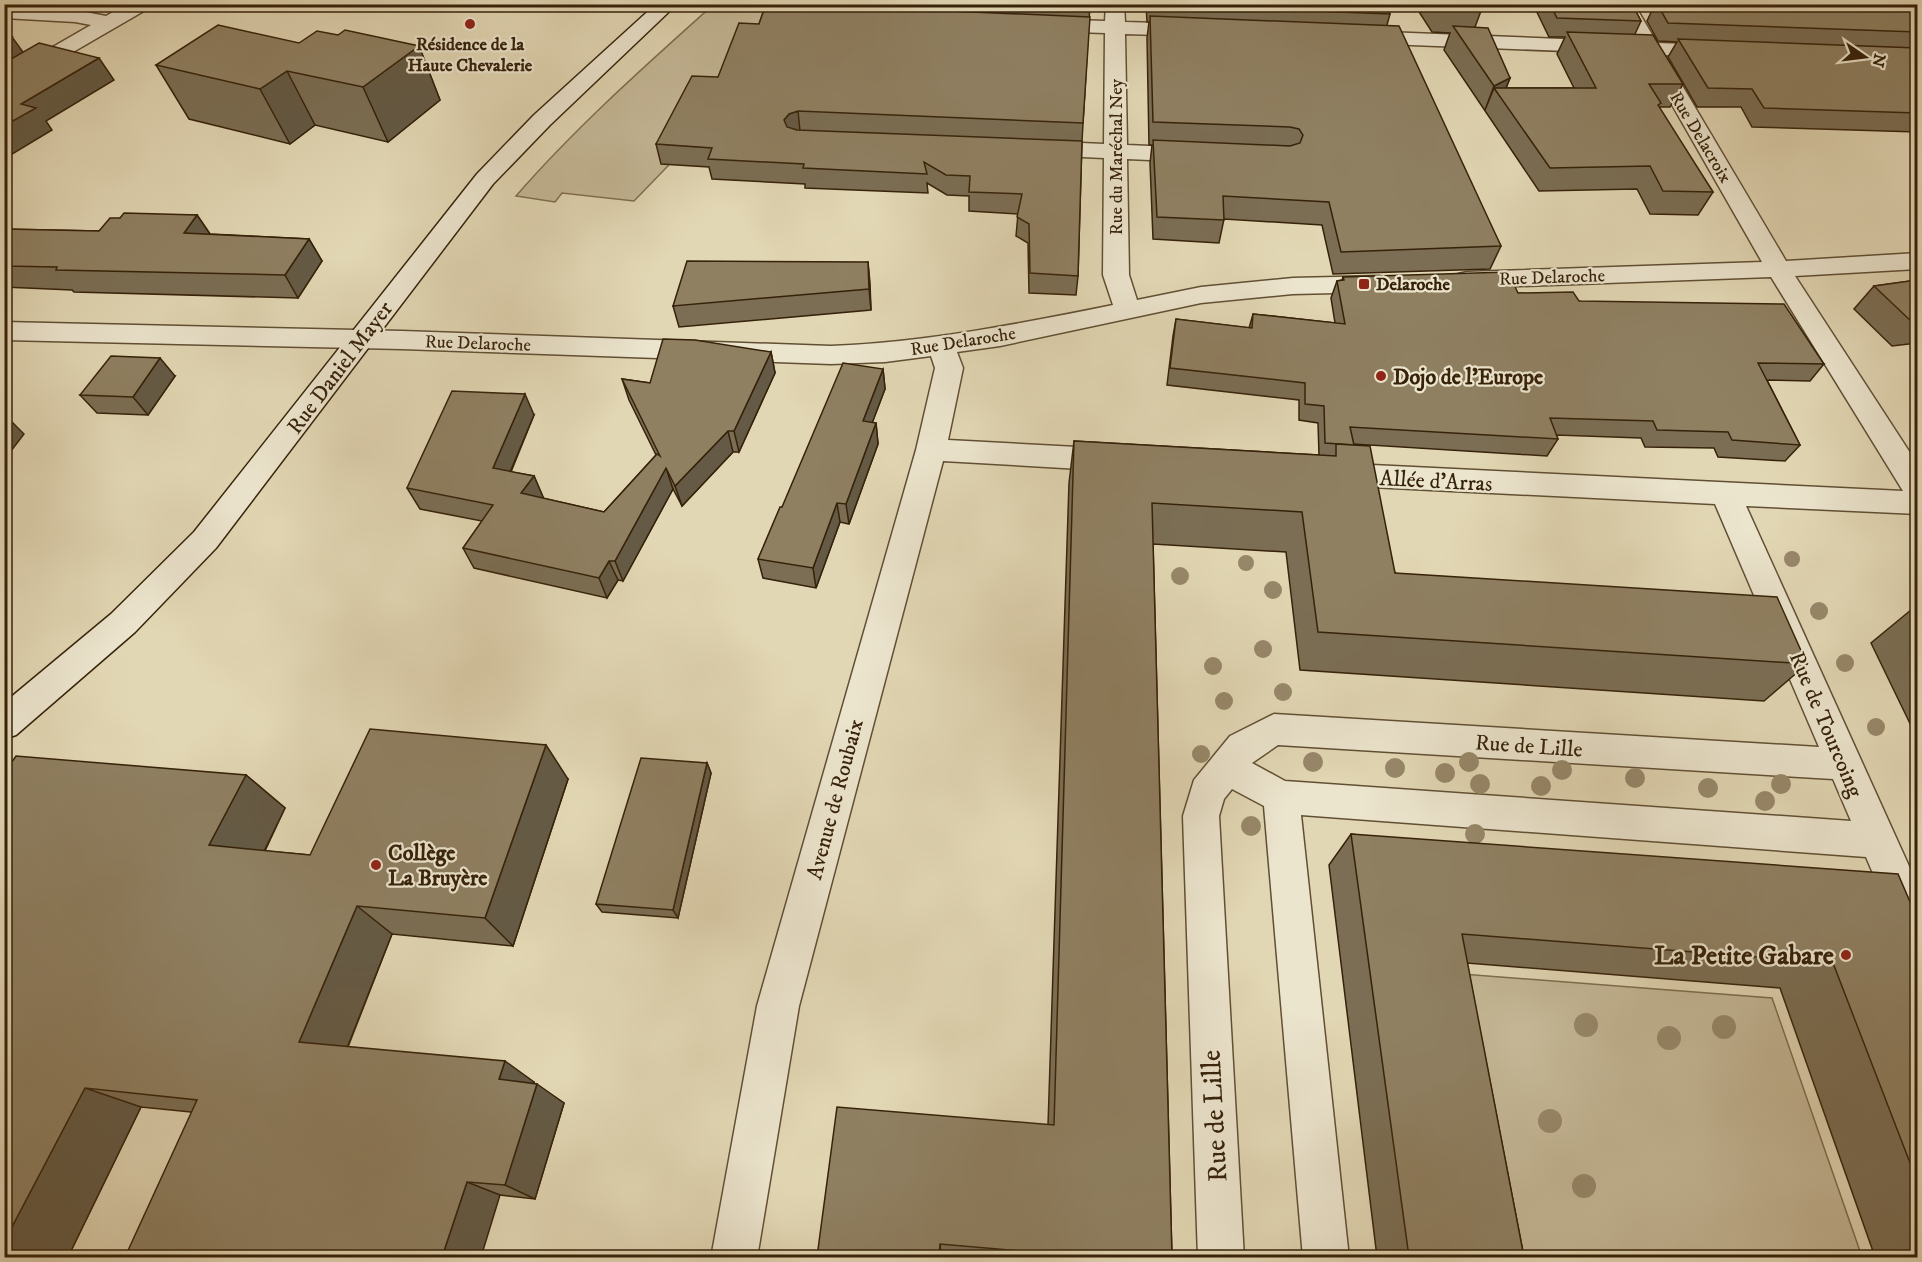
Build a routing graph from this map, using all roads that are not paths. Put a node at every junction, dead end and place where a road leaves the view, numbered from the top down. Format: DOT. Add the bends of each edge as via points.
graph roads {
  1 [pos="142,4"];
  2 [pos="668,4"];
  3 [pos="1624,4"];
  4 [pos="4,12"];
  5 [pos="1115,16"];
  6 [pos="109,23"];
  7 [pos="1021,24"];
  8 [pos="1208,31"];
  9 [pos="1337,36"];
  10 [pos="1647,48"];
  11 [pos="1732,52"];
  12 [pos="4,84"];
  13 [pos="1010,147"];
  14 [pos="1116,151"];
  15 [pos="1216,156"];
  16 [pos="1917,261"];
  17 [pos="1779,269"];
  18 [pos="1438,281"];
  19 [pos="1406,283"];
  20 [pos="1127,308"];
  21 [pos="4,331"];
  22 [pos="360,340"];
  23 [pos="942,346"];
  24 [pos="931,450"];
  25 [pos="1140,462"];
  26 [pos="1302,472"];
  27 [pos="1917,490"];
  28 [pos="1726,494"];
  29 [pos="1917,503"];
  30 [pos="4,724"];
  31 [pos="1844,764"];
  32 [pos="1227,767"];
  33 [pos="1281,797"];
  34 [pos="1877,840"];
  35 [pos="1917,933"];
  36 [pos="734,1257"];
  37 [pos="1221,1257"];
  38 [pos="1326,1257"];
  1 -- 6 [label="street"];
  2 -- 22 [label="street, Rue Daniel Mayer" via="542,120 485,179"];
  3 -- 10 [label="street, Rue Delacroix"];
  4 -- 6 [label="street" via="75,16"];
  5 -- 7 [label="street"];
  5 -- 8 [label="street"];
  5 -- 14 [label="street, Rue du Maréchal Ney"];
  6 -- 12 [label="street"];
  9 -- 10 [label="street"];
  10 -- 11 [label="street"];
  10 -- 17 [label="street, Rue Delacroix"];
  13 -- 14 [label="street"];
  14 -- 15 [label="street"];
  14 -- 20 [label="street, Rue du Maréchal Ney" via="1116,275"];
  16 -- 17 [label="street, Rue Delaroche"];
  17 -- 18 [label="street, Rue Delaroche"];
  17 -- 27 [label="street"];
  19 -- 20 [label="street, Rue Delaroche" via="1293,286 1201,295"];
  20 -- 23 [label="street, Rue Delaroche"];
  21 -- 22 [label="street, Rue Delaroche"];
  22 -- 23 [label="street, Rue Delaroche" via="831,355"];
  22 -- 30 [label="street, Rue Daniel Mayer" via="205,540 123,624"];
  23 -- 24 [label="street, Avenue de Roubaix" via="949,368"];
  24 -- 25 [label="street"];
  24 -- 36 [label="street, Avenue de Roubaix" via="778,1006"];
  26 -- 28 [label="street, Allée d'Arras"];
  28 -- 29 [label="street"];
  28 -- 31 [label="street, Rue de Tourcoing"];
  31 -- 32 [label="street, Rue de Lille" via="1274,729 1243,747"];
  31 -- 34 [label="street, Rue de Tourcoing"];
  32 -- 33 [label="street"];
  32 -- 37 [label="street, Rue de Lille" via="1207,792 1201,816"];
  33 -- 34 [label="street"];
  33 -- 38 [label="street"];
  34 -- 35 [label="street, Rue de Tourcoing"];
}
